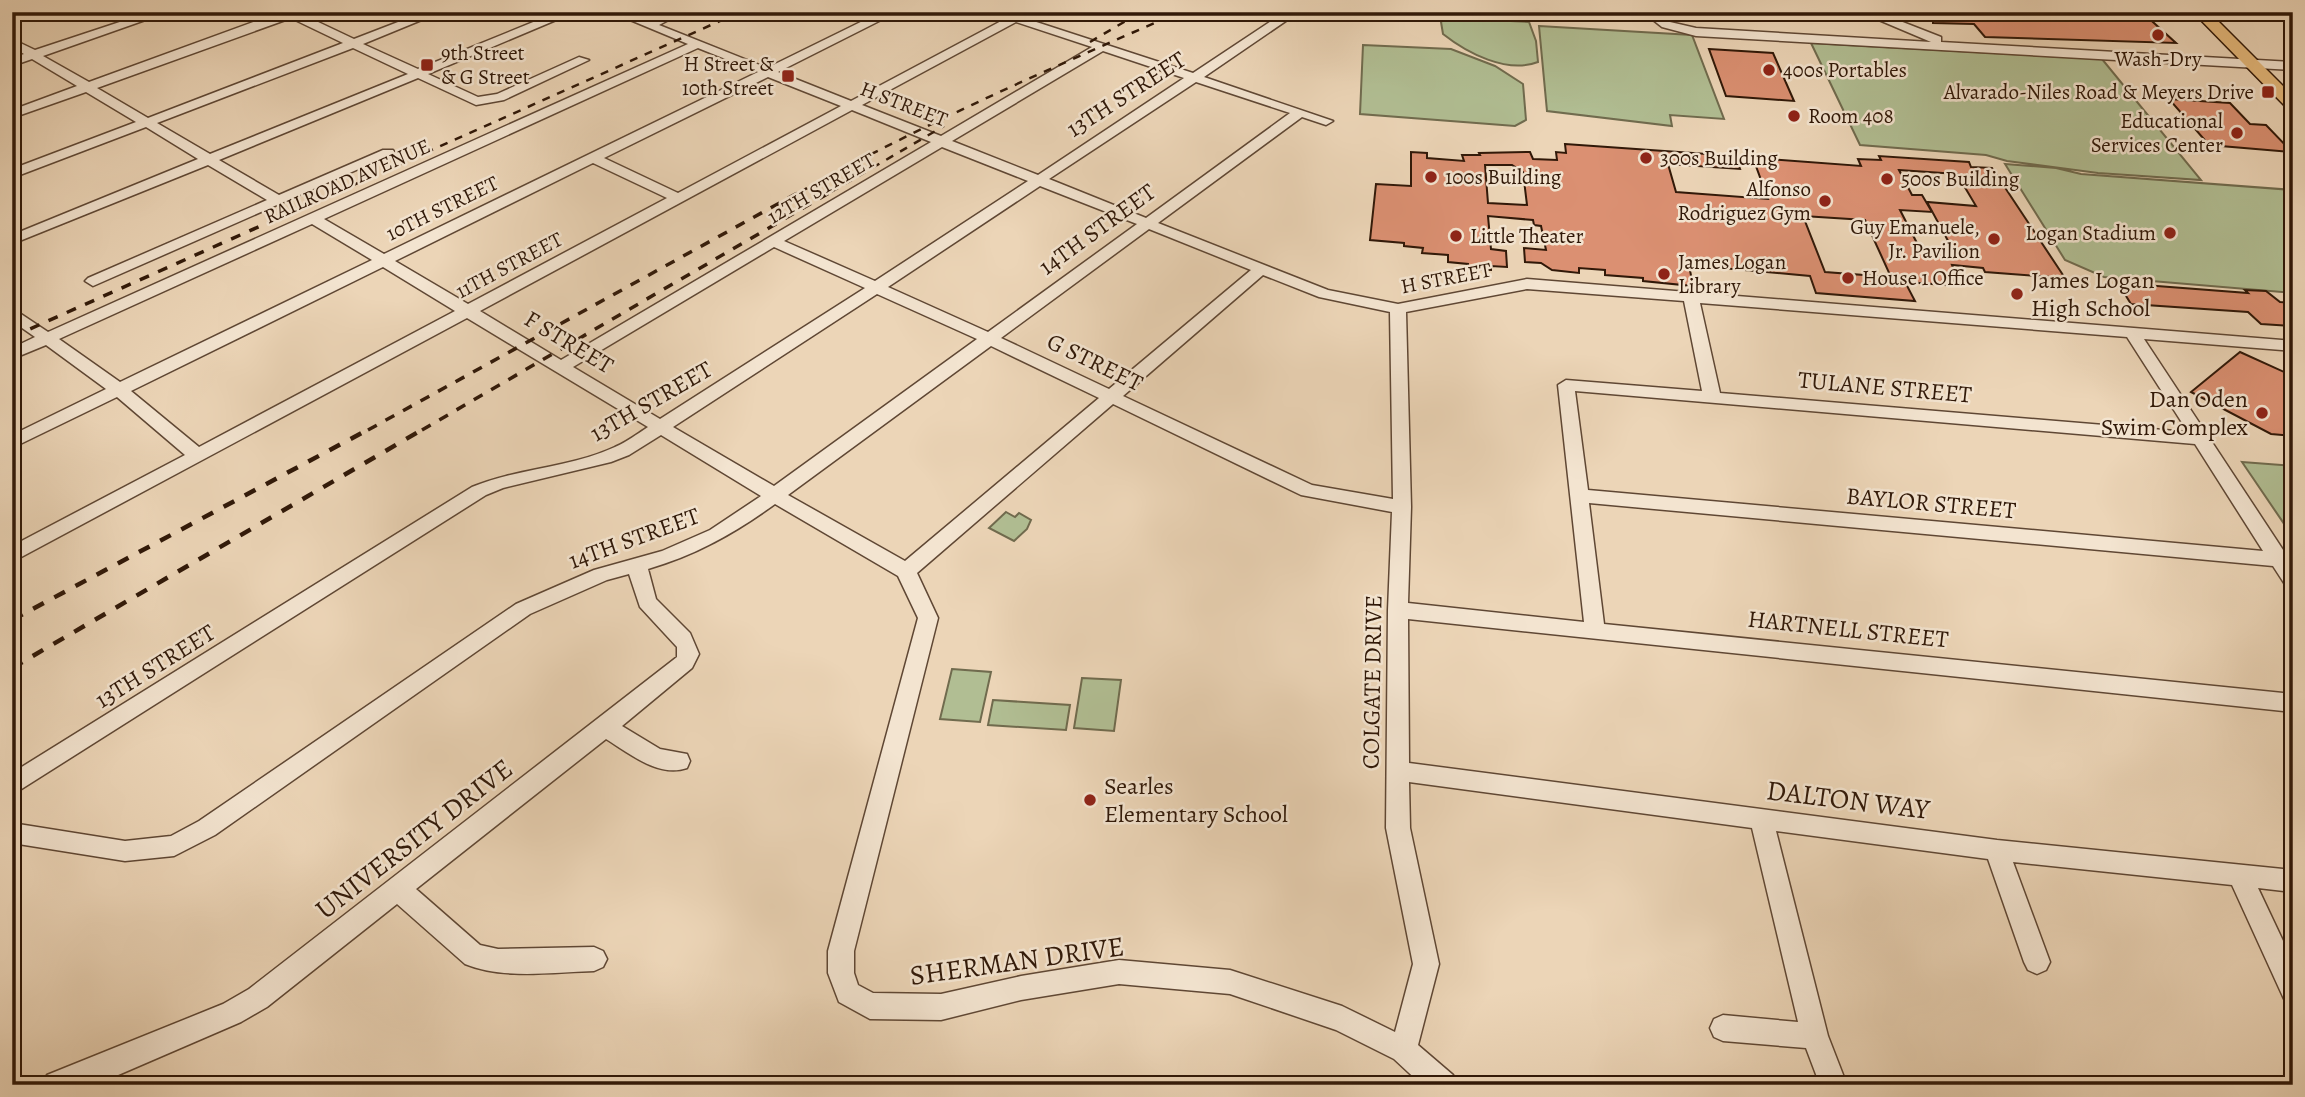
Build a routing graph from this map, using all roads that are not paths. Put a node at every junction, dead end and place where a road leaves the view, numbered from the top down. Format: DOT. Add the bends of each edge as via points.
graph roads {
  1 [pos="28,12"];
  2 [pos="162,12"];
  3 [pos="435,12"];
  4 [pos="569,12"];
  5 [pos="617,12"];
  6 [pos="678,12"];
  7 [pos="891,12"];
  8 [pos="996,12"];
  9 [pos="1293,12"];
  10 [pos="1648,12"];
  11 [pos="1866,12"];
  12 [pos="2200,12"];
  13 [pos="2218,12"];
  14 [pos="289,13"];
  15 [pos="1020,15"];
  16 [pos="12,17"];
  17 [pos="649,25"];
  18 [pos="12,43"];
  19 [pos="353,43"];
  20 [pos="698,44"];
  21 [pos="1943,45"];
  22 [pos="1101,47"];
  23 [pos="33,55"];
  24 [pos="583,60"];
  25 [pos="12,62"];
  26 [pos="2252,64"];
  27 [pos="2284,69"];
  28 [pos="769,72"];
  29 [pos="416,75"];
  30 [pos="1195,77"];
  31 [pos="2293,85"];
  32 [pos="88,87"];
  33 [pos="2293,105"];
  34 [pos="850,106"];
  35 [pos="1299,113"];
  36 [pos="12,114"];
  37 [pos="1326,121"];
  38 [pos="146,122"];
  39 [pos="943,142"];
  40 [pos="388,153"];
  41 [pos="593,158"];
  42 [pos="209,160"];
  43 [pos="12,174"];
  44 [pos="1039,180"];
  45 [pos="678,198"];
  46 [pos="278,201"];
  47 [pos="314,219"];
  48 [pos="1146,223"];
  49 [pos="12,240"];
  50 [pos="773,241"];
  51 [pos="383,260"];
  52 [pos="1261,269"];
  53 [pos="93,281"];
  54 [pos="876,288"];
  55 [pos="1691,297"];
  56 [pos="1398,309"];
  57 [pos="469,310"];
  58 [pos="12,313"];
  59 [pos="2133,334"];
  60 [pos="988,338"];
  61 [pos="46,339"];
  62 [pos="2293,346"];
  63 [pos="12,354"];
  64 [pos="562,366"];
  65 [pos="119,390"];
  66 [pos="1111,397"];
  67 [pos="1712,397"];
  68 [pos="662,428"];
  69 [pos="2200,439"];
  70 [pos="12,442"];
  71 [pos="198,456"];
  72 [pos="776,496"];
  73 [pos="1579,496"];
  74 [pos="1402,507"];
  75 [pos="12,555"];
  76 [pos="2278,559"];
  77 [pos="637,565"];
  78 [pos="906,571"];
  79 [pos="2293,581"];
  80 [pos="1398,610"];
  81 [pos="1595,629"];
  82 [pos="2293,703"];
  83 [pos="605,727"];
  84 [pos="679,761"];
  85 [pos="1397,771"];
  86 [pos="12,785"];
  87 [pos="1761,818"];
  88 [pos="12,833"];
  89 [pos="1997,850"];
  90 [pos="2239,874"];
  91 [pos="2293,881"];
  92 [pos="398,889"];
  93 [pos="594,959"];
  94 [pos="2037,962"];
  95 [pos="2293,990"];
  96 [pos="1723,1028"];
  97 [pos="1815,1036"];
  98 [pos="1403,1050"];
  99 [pos="57,1085"];
  100 [pos="1443,1085"];
  101 [pos="1834,1085"];
  1 -- 16 [label="street"];
  2 -- 23 [label="street"];
  3 -- 19 [label="street"];
  4 -- 29 [label="street"];
  5 -- 17 [label="street, H STREET"];
  6 -- 17 [label="street"];
  7 -- 28 [label="street, 10TH STREET"];
  8 -- 15 [label="street"];
  9 -- 30 [label="street, 13TH STREET"];
  10 -- 21 [label="street" via="1666,25 1696,32"];
  11 -- 21 [label="street" via="1934,37"];
  12 -- 26 [label="main road"];
  13 -- 27 [label="main road"];
  14 -- 19 [label="street"];
  14 -- 32 [label="street"];
  15 -- 22 [label="street"];
  15 -- 34 [label="street, 11TH STREET"];
  17 -- 20 [label="street, H STREET"];
  18 -- 23 [label="street"];
  19 -- 29 [label="street"];
  19 -- 38 [label="street"];
  20 -- 28 [label="street, H STREET"];
  20 -- 47 [label="street, RAILROAD AVENUE"];
  21 -- 26 [label="street"];
  22 -- 30 [label="street"];
  22 -- 39 [label="street, 12TH STREET"];
  23 -- 25 [label="street"];
  23 -- 32 [label="street"];
  24 -- 29 [label="street" via="500,97 476,101"];
  26 -- 27 [label="street"];
  26 -- 33 [label="main road"];
  27 -- 31 [label="main road"];
  28 -- 34 [label="street, H STREET"];
  28 -- 41 [label="street, 10TH STREET"];
  29 -- 42 [label="street"];
  30 -- 35 [label="street"];
  30 -- 44 [label="street, 13TH STREET"];
  32 -- 36 [label="street"];
  32 -- 38 [label="street"];
  34 -- 39 [label="street, H STREET"];
  34 -- 45 [label="street, 11TH STREET"];
  35 -- 37 [label="street"];
  35 -- 48 [label="street, 14TH STREET"];
  38 -- 42 [label="street"];
  38 -- 43 [label="street"];
  39 -- 44 [label="street, H STREET"];
  39 -- 50 [label="street, 12TH STREET"];
  40 -- 46 [label="street"];
  41 -- 45 [label="street"];
  41 -- 51 [label="street, 10TH STREET"];
  42 -- 46 [label="street"];
  42 -- 49 [label="street"];
  44 -- 48 [label="street, H STREET"];
  44 -- 54 [label="street, 13TH STREET"];
  45 -- 57 [label="street, 11TH STREET"];
  46 -- 53 [label="street"];
  47 -- 51 [label="street, F STREET"];
  47 -- 61 [label="street, RAILROAD AVENUE"];
  48 -- 52 [label="street, H STREET"];
  48 -- 60 [label="street, 14TH STREET"];
  50 -- 54 [label="street, G STREET"];
  50 -- 64 [label="street, 12TH STREET"];
  51 -- 57 [label="street, F STREET"];
  51 -- 65 [label="street, 10TH STREET"];
  52 -- 56 [label="street, H STREET" via="1324,294"];
  52 -- 66 [label="street"];
  54 -- 60 [label="street, G STREET"];
  54 -- 68 [label="street, 13TH STREET"];
  55 -- 56 [label="street, H STREET" via="1527,284"];
  55 -- 59 [label="street, H STREET"];
  55 -- 67 [label="street"];
  56 -- 74 [label="street, COLGATE DRIVE"];
  57 -- 64 [label="street, F STREET"];
  57 -- 71 [label="street, 11TH STREET"];
  58 -- 61 [label="street"];
  59 -- 62 [label="street, H STREET"];
  59 -- 69 [label="street"];
  60 -- 66 [label="street, G STREET"];
  60 -- 72 [label="street, 14TH STREET"];
  61 -- 63 [label="street, RAILROAD AVENUE"];
  61 -- 65 [label="street"];
  64 -- 68 [label="street, F STREET"];
  65 -- 70 [label="street, 10TH STREET"];
  65 -- 71 [label="street"];
  66 -- 74 [label="street, G STREET" via="1308,491"];
  66 -- 78 [label="street"];
  67 -- 69 [label="street, TULANE STREET"];
  67 -- 73 [label="street, TULANE STREET" via="1566,385"];
  68 -- 72 [label="street, F STREET"];
  68 -- 86 [label="street, 13TH STREET" via="603,460 509,479 479,491"];
  69 -- 76 [label="street"];
  71 -- 75 [label="street, 11TH STREET"];
  72 -- 77 [label="street, 14TH STREET" via="716,535"];
  72 -- 78 [label="street, F STREET"];
  73 -- 76 [label="street, BAYLOR STREET"];
  73 -- 81 [label="street"];
  74 -- 80 [label="street, COLGATE DRIVE"];
  76 -- 79 [label="street"];
  77 -- 83 [label="street, UNIVERSITY DRIVE" via="647,602 659,619 687,641 689,656"];
  77 -- 88 [label="street, 14TH STREET" via="601,575 523,609 207,828 174,846 125,850"];
  78 -- 98 [label="street, SHERMAN DRIVE" via="928,618 841,951 841,973 848,993 870,1006 941,1007 1119,972 1230,982 1342,1019"];
  80 -- 81 [label="street, HARTNELL STREET"];
  80 -- 85 [label="street, COLGATE DRIVE"];
  81 -- 82 [label="street, HARTNELL STREET"];
  83 -- 84 [label="street" via="656,758"];
  83 -- 92 [label="street, UNIVERSITY DRIVE"];
  85 -- 87 [label="street, DALTON WAY"];
  85 -- 98 [label="street, COLGATE DRIVE" via="1398,828 1426,964"];
  87 -- 89 [label="street, DALTON WAY"];
  87 -- 97 [label="street"];
  89 -- 90 [label="street, DALTON WAY"];
  89 -- 94 [label="street"];
  90 -- 91 [label="street, DALTON WAY"];
  90 -- 95 [label="street"];
  92 -- 93 [label="street" via="474,956 498,961"];
  92 -- 99 [label="street, UNIVERSITY DRIVE" via="258,998 232,1013"];
  96 -- 97 [label="street"];
  97 -- 101 [label="street"];
  98 -- 100 [label="street, SHERMAN DRIVE"];
}
